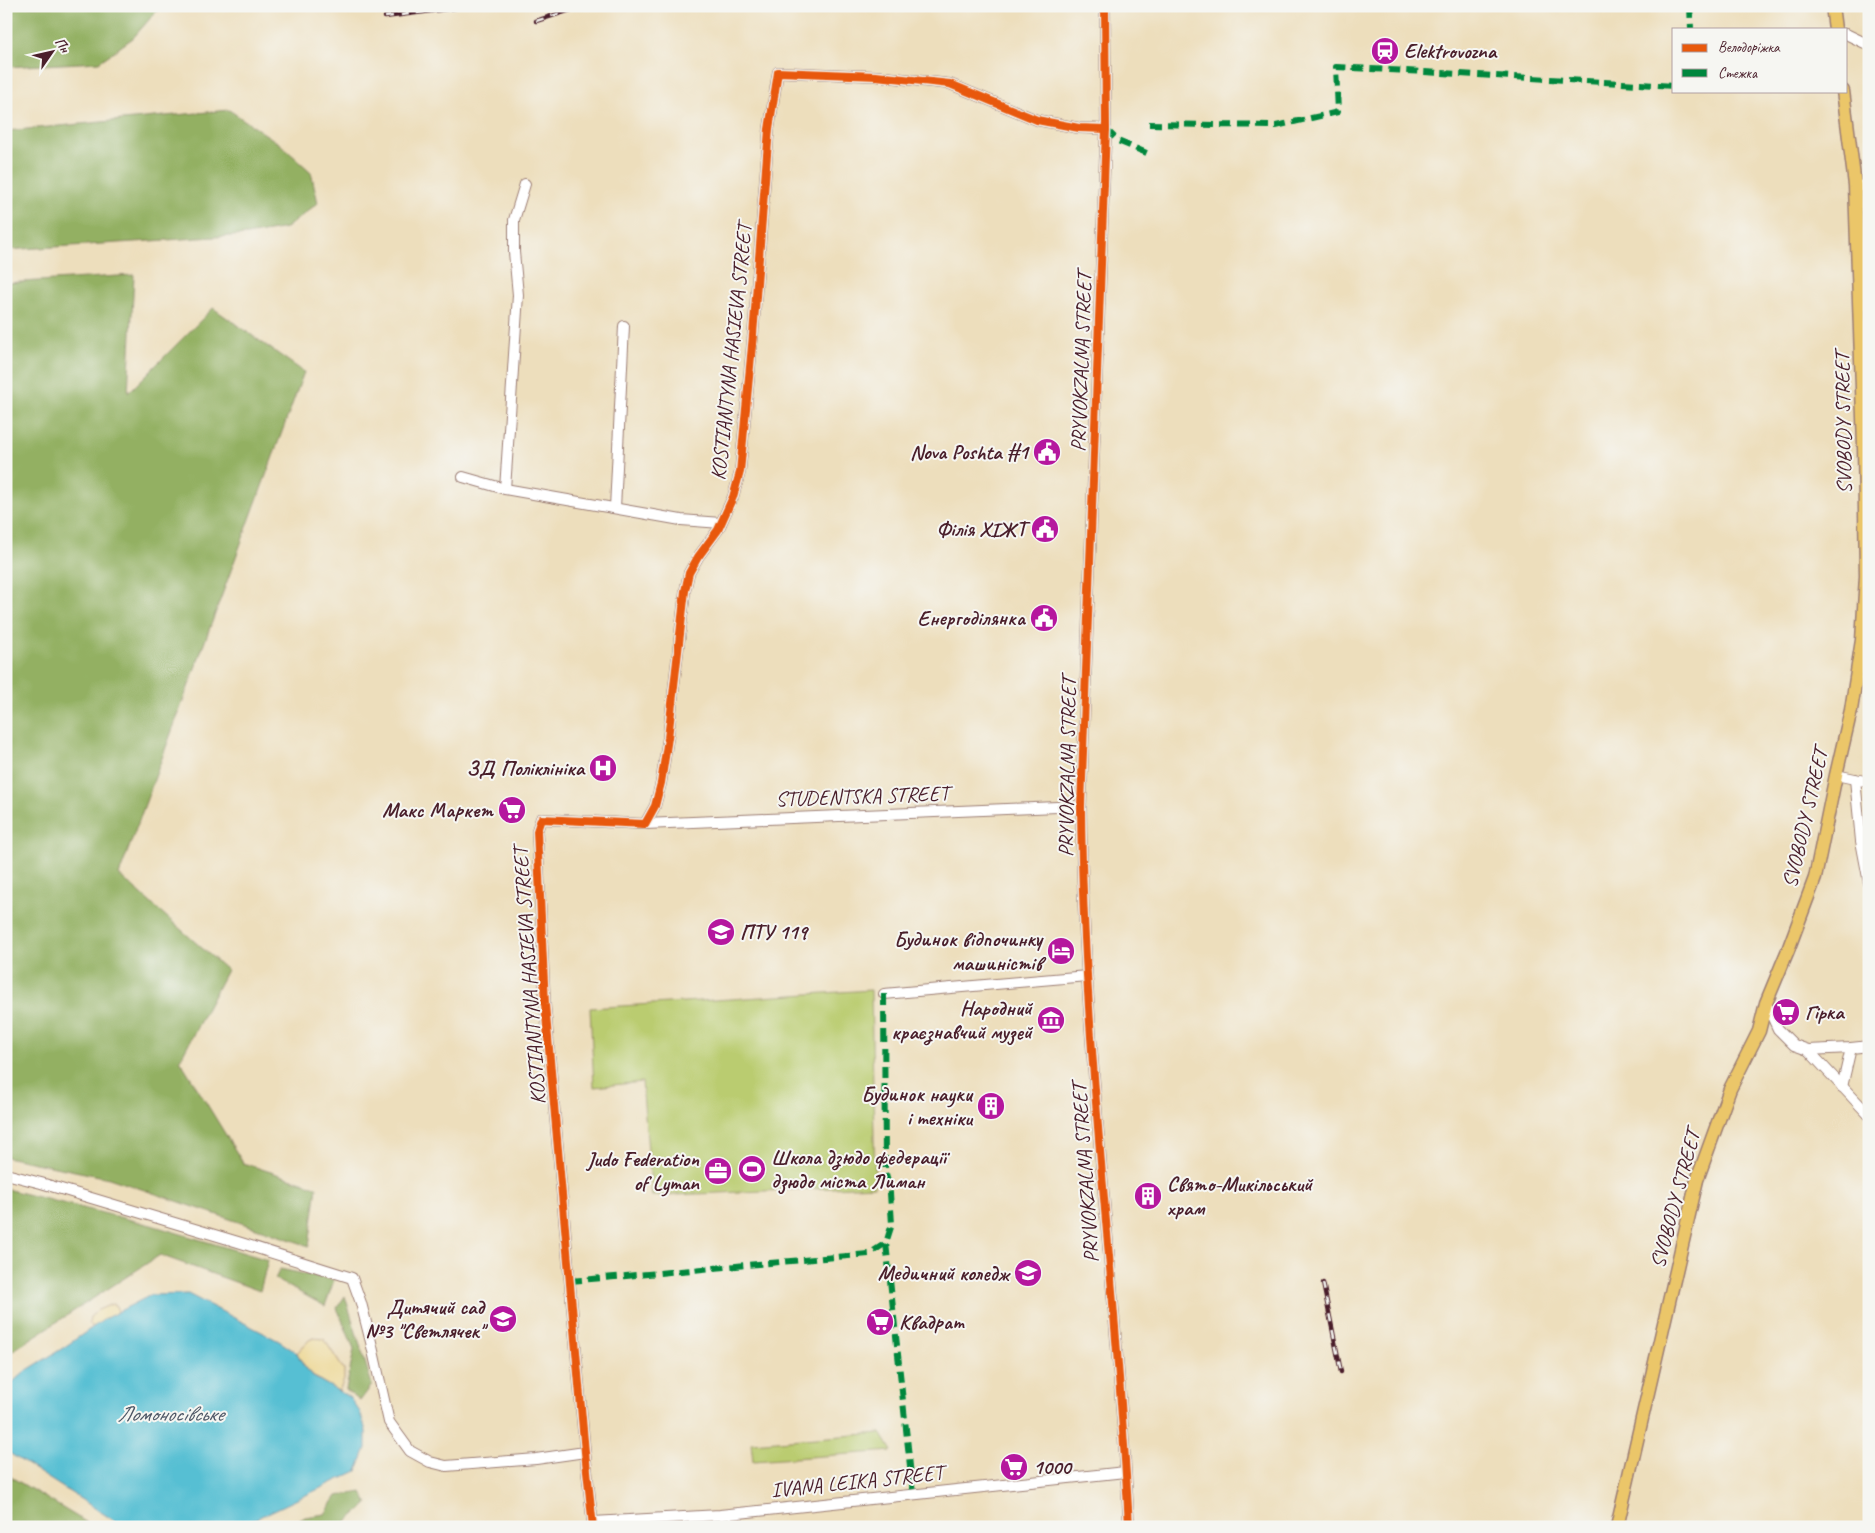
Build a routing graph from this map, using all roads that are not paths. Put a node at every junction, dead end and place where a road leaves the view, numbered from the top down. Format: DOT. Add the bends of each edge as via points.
graph roads {
  1 [pos="1105,6"];
  2 [pos="1832,6"];
  3 [pos="1835,28"];
  4 [pos="1848,35"];
  5 [pos="1869,45"];
  6 [pos="1843,92"];
  7 [pos="1106,129"];
  8 [pos="524,184"];
  9 [pos="1855,185"];
  10 [pos="1869,187"];
  11 [pos="1864,313"];
  12 [pos="624,326"];
  13 [pos="1866,446"];
  14 [pos="463,477"];
  15 [pos="505,489"];
  16 [pos="615,508"];
  17 [pos="721,523"];
  18 [pos="1867,576"];
  19 [pos="1836,775"];
  20 [pos="1855,780"];
  21 [pos="1869,782"];
  22 [pos="1081,806"];
  23 [pos="645,824"];
  24 [pos="1869,883"];
  25 [pos="1087,976"];
  26 [pos="884,994"];
  27 [pos="1766,1003"];
  28 [pos="1869,1046"];
  29 [pos="1851,1048"];
  30 [pos="1808,1050"];
  31 [pos="1842,1087"];
  32 [pos="1869,1115"];
  33 [pos="6,1174"];
  34 [pos="585,1452"];
  35 [pos="1125,1472"];
  36 [pos="593,1524"];
  37 [pos="1129,1527"];
  38 [pos="1617,1527"];
  1 -- 7 [label="street, PRYVOKZALNA STREET"];
  2 -- 3 [label="main road"];
  4 -- 5 [label="street"];
  6 -- 9 [label="main road, SVOBODY STREET"];
  7 -- 17 [label="street, KOSTIANTYNA HASIEVA STREET" via="1037,120 950,84 876,76 778,72 769,129 740,472"];
  7 -- 22 [label="street, PRYVOKZALNA STREET"];
  8 -- 15 [label="street" via="514,220 518,294"];
  9 -- 10 [label="street"];
  9 -- 11 [label="main road, SVOBODY STREET"];
  11 -- 13 [label="main road, SVOBODY STREET"];
  12 -- 16 [label="street"];
  13 -- 18 [label="main road, SVOBODY STREET"];
  14 -- 15 [label="street"];
  15 -- 16 [label="street"];
  16 -- 17 [label="street" via="681,520"];
  17 -- 23 [label="street, KOSTIANTYNA HASIEVA STREET" via="689,574 661,783 655,806"];
  18 -- 19 [label="main road, SVOBODY STREET" via="1862,640"];
  19 -- 20 [label="street"];
  19 -- 27 [label="main road, SVOBODY STREET" via="1814,878"];
  20 -- 21 [label="street"];
  20 -- 24 [label="street"];
  22 -- 23 [label="street, STUDENTSKA STREET"];
  22 -- 25 [label="street, PRYVOKZALNA STREET"];
  23 -- 34 [label="street, KOSTIANTYNA HASIEVA STREET" via="541,819 537,831 545,1004"];
  25 -- 26 [label="street"];
  25 -- 35 [label="street, PRYVOKZALNA STREET"];
  27 -- 30 [label="street" via="1778,1030 1794,1045"];
  27 -- 38 [label="main road, SVOBODY STREET" via="1759,1032 1730,1089 1697,1180"];
  28 -- 29 [label="street"];
  29 -- 30 [label="street"];
  29 -- 31 [label="street"];
  30 -- 31 [label="street"];
  31 -- 32 [label="street"];
  33 -- 34 [label="street" via="352,1278 389,1422 410,1451 430,1462 446,1466"];
  34 -- 36 [label="street, KOSTIANTYNA HASIEVA STREET"];
  35 -- 36 [label="street, IVANA LEIKA STREET"];
  35 -- 37 [label="street, PRYVOKZALNA STREET"];
}
